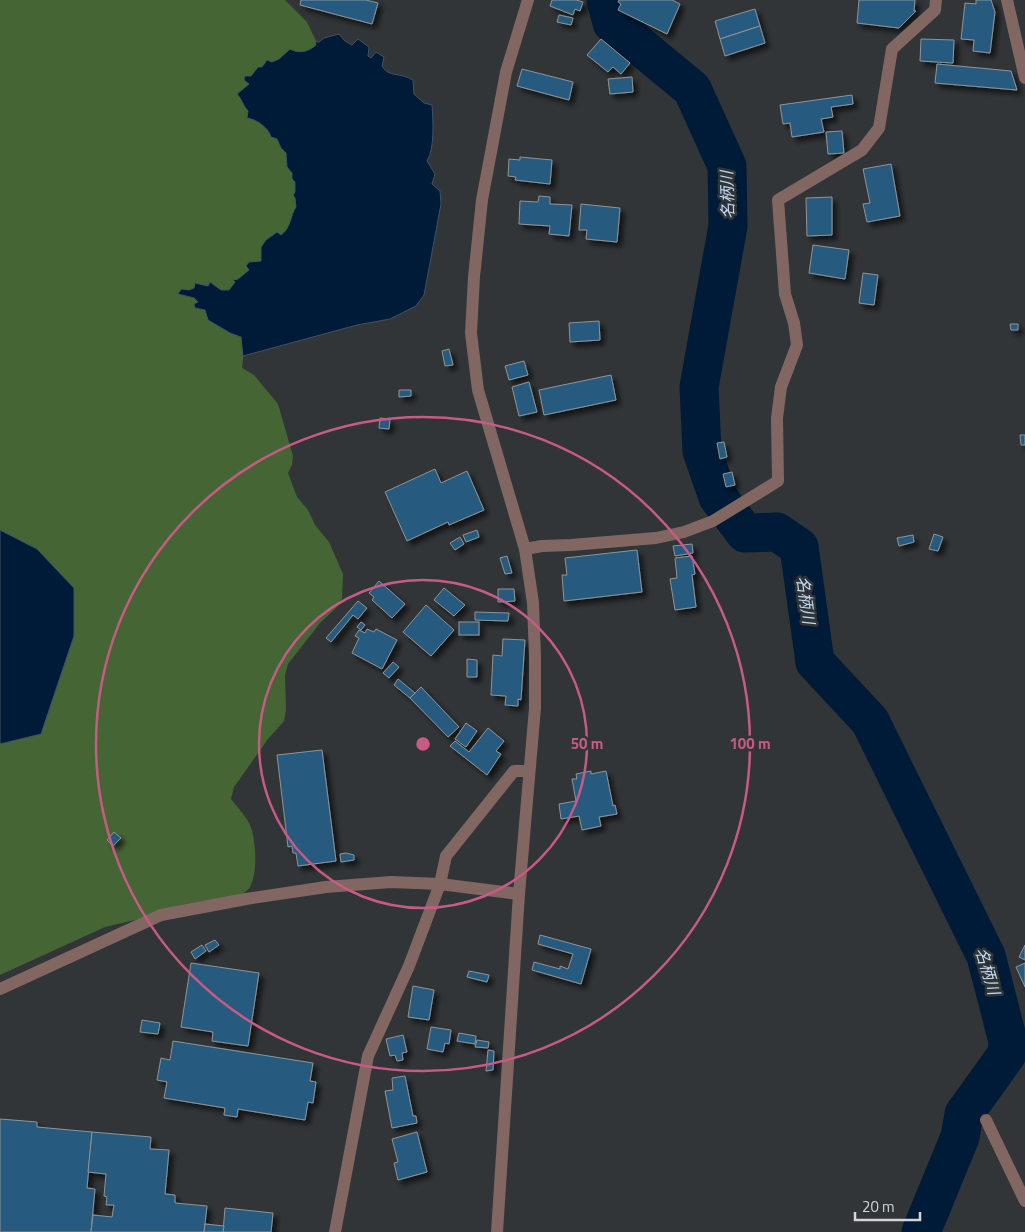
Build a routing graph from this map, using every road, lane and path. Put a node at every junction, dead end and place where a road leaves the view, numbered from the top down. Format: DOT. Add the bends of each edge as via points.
graph roads {
  1 [pos="528,0"];
  2 [pos="936,0"];
  3 [pos="1007,0"];
  4 [pos="1025,78"];
  5 [pos="525,549"];
  6 [pos="529,771"];
  7 [pos="440,884"];
  8 [pos="519,894"];
  9 [pos="0,989"];
  10 [pos="986,1120"];
  11 [pos="1025,1201"];
  12 [pos="335,1232"];
  13 [pos="497,1232"];
  1 -- 5 [label="street" via="506,72 482,200 471,333 478,390"];
  2 -- 5 [label="street" via="935,10 892,49 879,128 862,150 778,200 785,294 794,323 796,345 781,387 777,418 778,481 722,516 684,532 656,538"];
  3 -- 4 [label="street"];
  5 -- 6 [label="street" via="536,657"];
  6 -- 7 [label="street" via="514,771 446,856"];
  6 -- 8 [label="street"];
  7 -- 8 [label="street"];
  7 -- 9 [label="street" via="390,882 326,887 161,915"];
  7 -- 12 [label="street" via="409,966 368,1056"];
  8 -- 13 [label="street"];
  10 -- 11 [label="street"];
}
